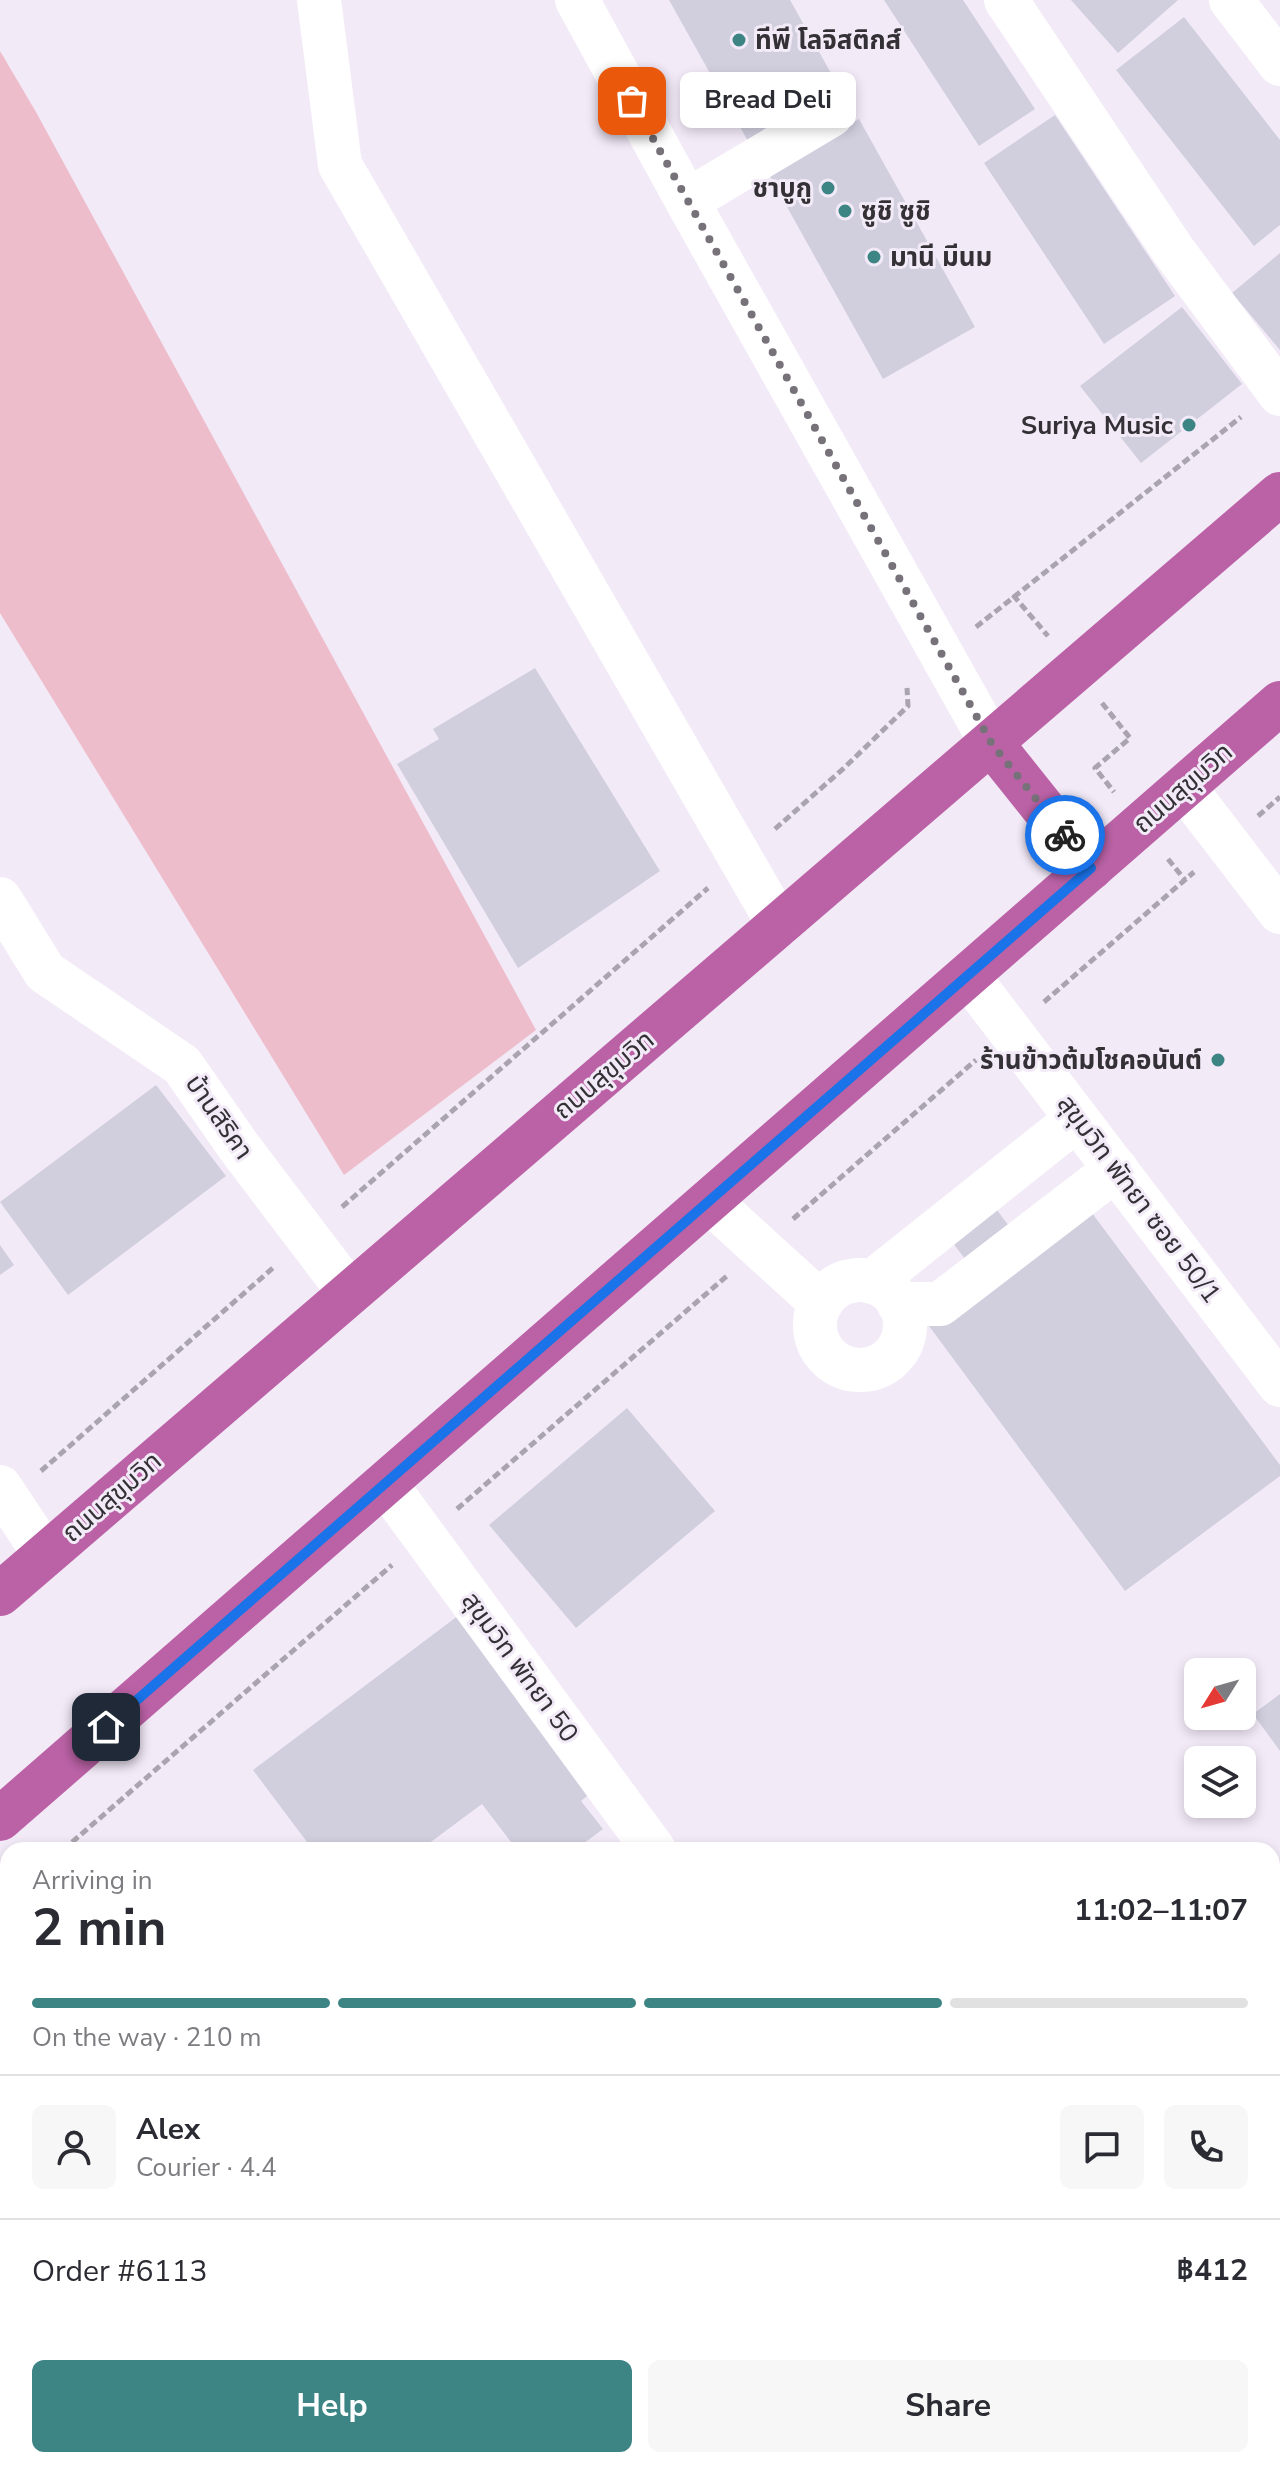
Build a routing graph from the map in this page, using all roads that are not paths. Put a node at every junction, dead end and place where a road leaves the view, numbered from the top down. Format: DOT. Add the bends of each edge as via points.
graph roads {
  1 [pos="319,0"];
  2 [pos="577,0"];
  3 [pos="1006,0"];
  4 [pos="1231,0"];
  5 [pos="1280,64"];
  6 [pos="831,115"];
  7 [pos="687,201"];
  8 [pos="1278,392"];
  9 [pos="1280,494"];
  10 [pos="1280,703"];
  11 [pos="992,744"];
  12 [pos="1184,787"];
  13 [pos="1091,868"];
  14 [pos="0,899"];
  15 [pos="1280,912"];
  16 [pos="779,925"];
  17 [pos="968,976"];
  18 [pos="1077,1119"];
  19 [pos="1116,1169"];
  20 [pos="709,1201"];
  21 [pos="349,1292"];
  22 [pos="885,1293"];
  23 [pos="821,1303"];
  24 [pos="1280,1385"];
  25 [pos="385,1483"];
  26 [pos="4,1493"];
  27 [pos="45,1555"];
  28 [pos="0,1594"];
  29 [pos="0,1819"];
  30 [pos="648,1842"];
  1 -- 16 [label="street" via="340,165"];
  2 -- 7 [label="street"];
  3 -- 8 [label="street" via="1173,250"];
  4 -- 5 [label="street"];
  6 -- 7 [label="street"];
  7 -- 11 [label="street"];
  9 -- 11 [label="highway, ถนนสุขุมวิท"];
  10 -- 12 [label="highway, ถนนสุขุมวิท"];
  11 -- 13 [label="highway"];
  11 -- 16 [label="highway, ถนนสุขุมวิท"];
  12 -- 13 [label="highway, ถนนสุขุมวิท"];
  12 -- 15 [label="street"];
  13 -- 17 [label="highway, ถนนสุขุมวิท"];
  14 -- 21 [label="street, บ้านสิริคา" via="45,972 182,1065"];
  16 -- 21 [label="highway, ถนนสุขุมวิท"];
  17 -- 18 [label="street, สุขุมวิท พัทยา ซอย 50/1"];
  17 -- 20 [label="highway, ถนนสุขุมวิท"];
  18 -- 19 [label="street, สุขุมวิท พัทยา ซอย 50/1"];
  18 -- 22 [label="street"];
  19 -- 22 [label="street" via="940,1304"];
  19 -- 24 [label="street, สุขุมวิท พัทยา ซอย 50/1"];
  20 -- 23 [label="street"];
  20 -- 25 [label="highway, ถนนสุขุมวิท"];
  21 -- 27 [label="highway, ถนนสุขุมวิท"];
  22 -- 23 [label="street" via="850,1281 835,1287"];
  22 -- 23 [label="street" via="904,1318 904,1332 891,1357 866,1370 837,1364 825,1354 815,1325"];
  25 -- 29 [label="highway, ถนนสุขุมวิท"];
  25 -- 30 [label="street, สุขุมวิท พัทยา 50"];
  26 -- 27 [label="street"];
  27 -- 28 [label="highway, ถนนสุขุมวิท"];
}
